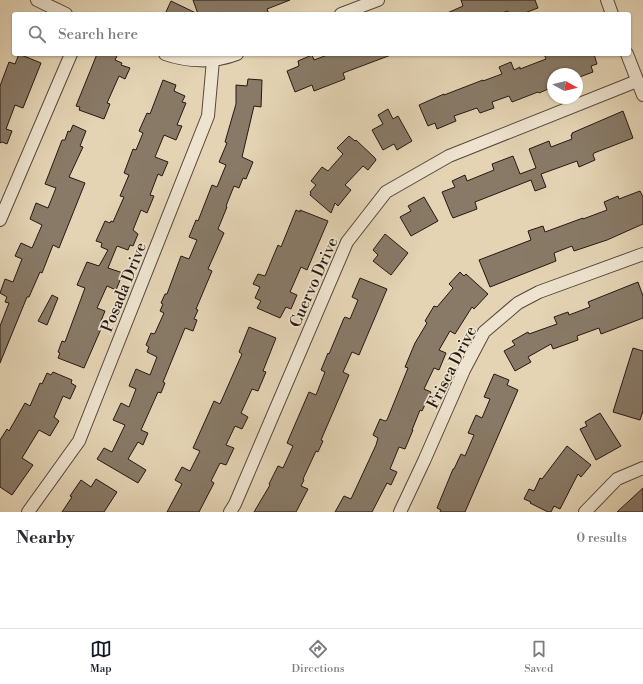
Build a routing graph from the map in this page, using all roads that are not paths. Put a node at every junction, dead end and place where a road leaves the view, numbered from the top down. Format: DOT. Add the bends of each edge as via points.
graph roads {
  1 [pos="37,0"];
  2 [pos="378,0"];
  3 [pos="607,0"];
  4 [pos="62,12"];
  5 [pos="347,12"];
  6 [pos="611,12"];
  7 [pos="70,56"];
  8 [pos="173,56"];
  9 [pos="232,56"];
  10 [pos="628,56"];
  11 [pos="213,60"];
  12 [pos="637,81"];
  13 [pos="643,95"];
  14 [pos="0,220"];
  15 [pos="643,254"];
  16 [pos="643,468"];
  17 [pos="28,512"];
  18 [pos="230,512"];
  19 [pos="400,512"];
  20 [pos="586,512"];
  1 -- 4 [label="street"];
  2 -- 5 [label="street"];
  3 -- 6 [label="street"];
  7 -- 14 [label="street"];
  8 -- 11 [label="street" via="194,61"];
  9 -- 11 [label="street"];
  10 -- 12 [label="street"];
  11 -- 17 [label="street, Posada Drive" via="208,116 79,441"];
  12 -- 13 [label="street"];
  12 -- 18 [label="street, Cuervo Drive" via="449,156 386,192 347,242"];
  15 -- 19 [label="street, Frisca Drive" via="539,292 518,303 484,332 464,370"];
  16 -- 20 [label="street" via="618,479"];
}
